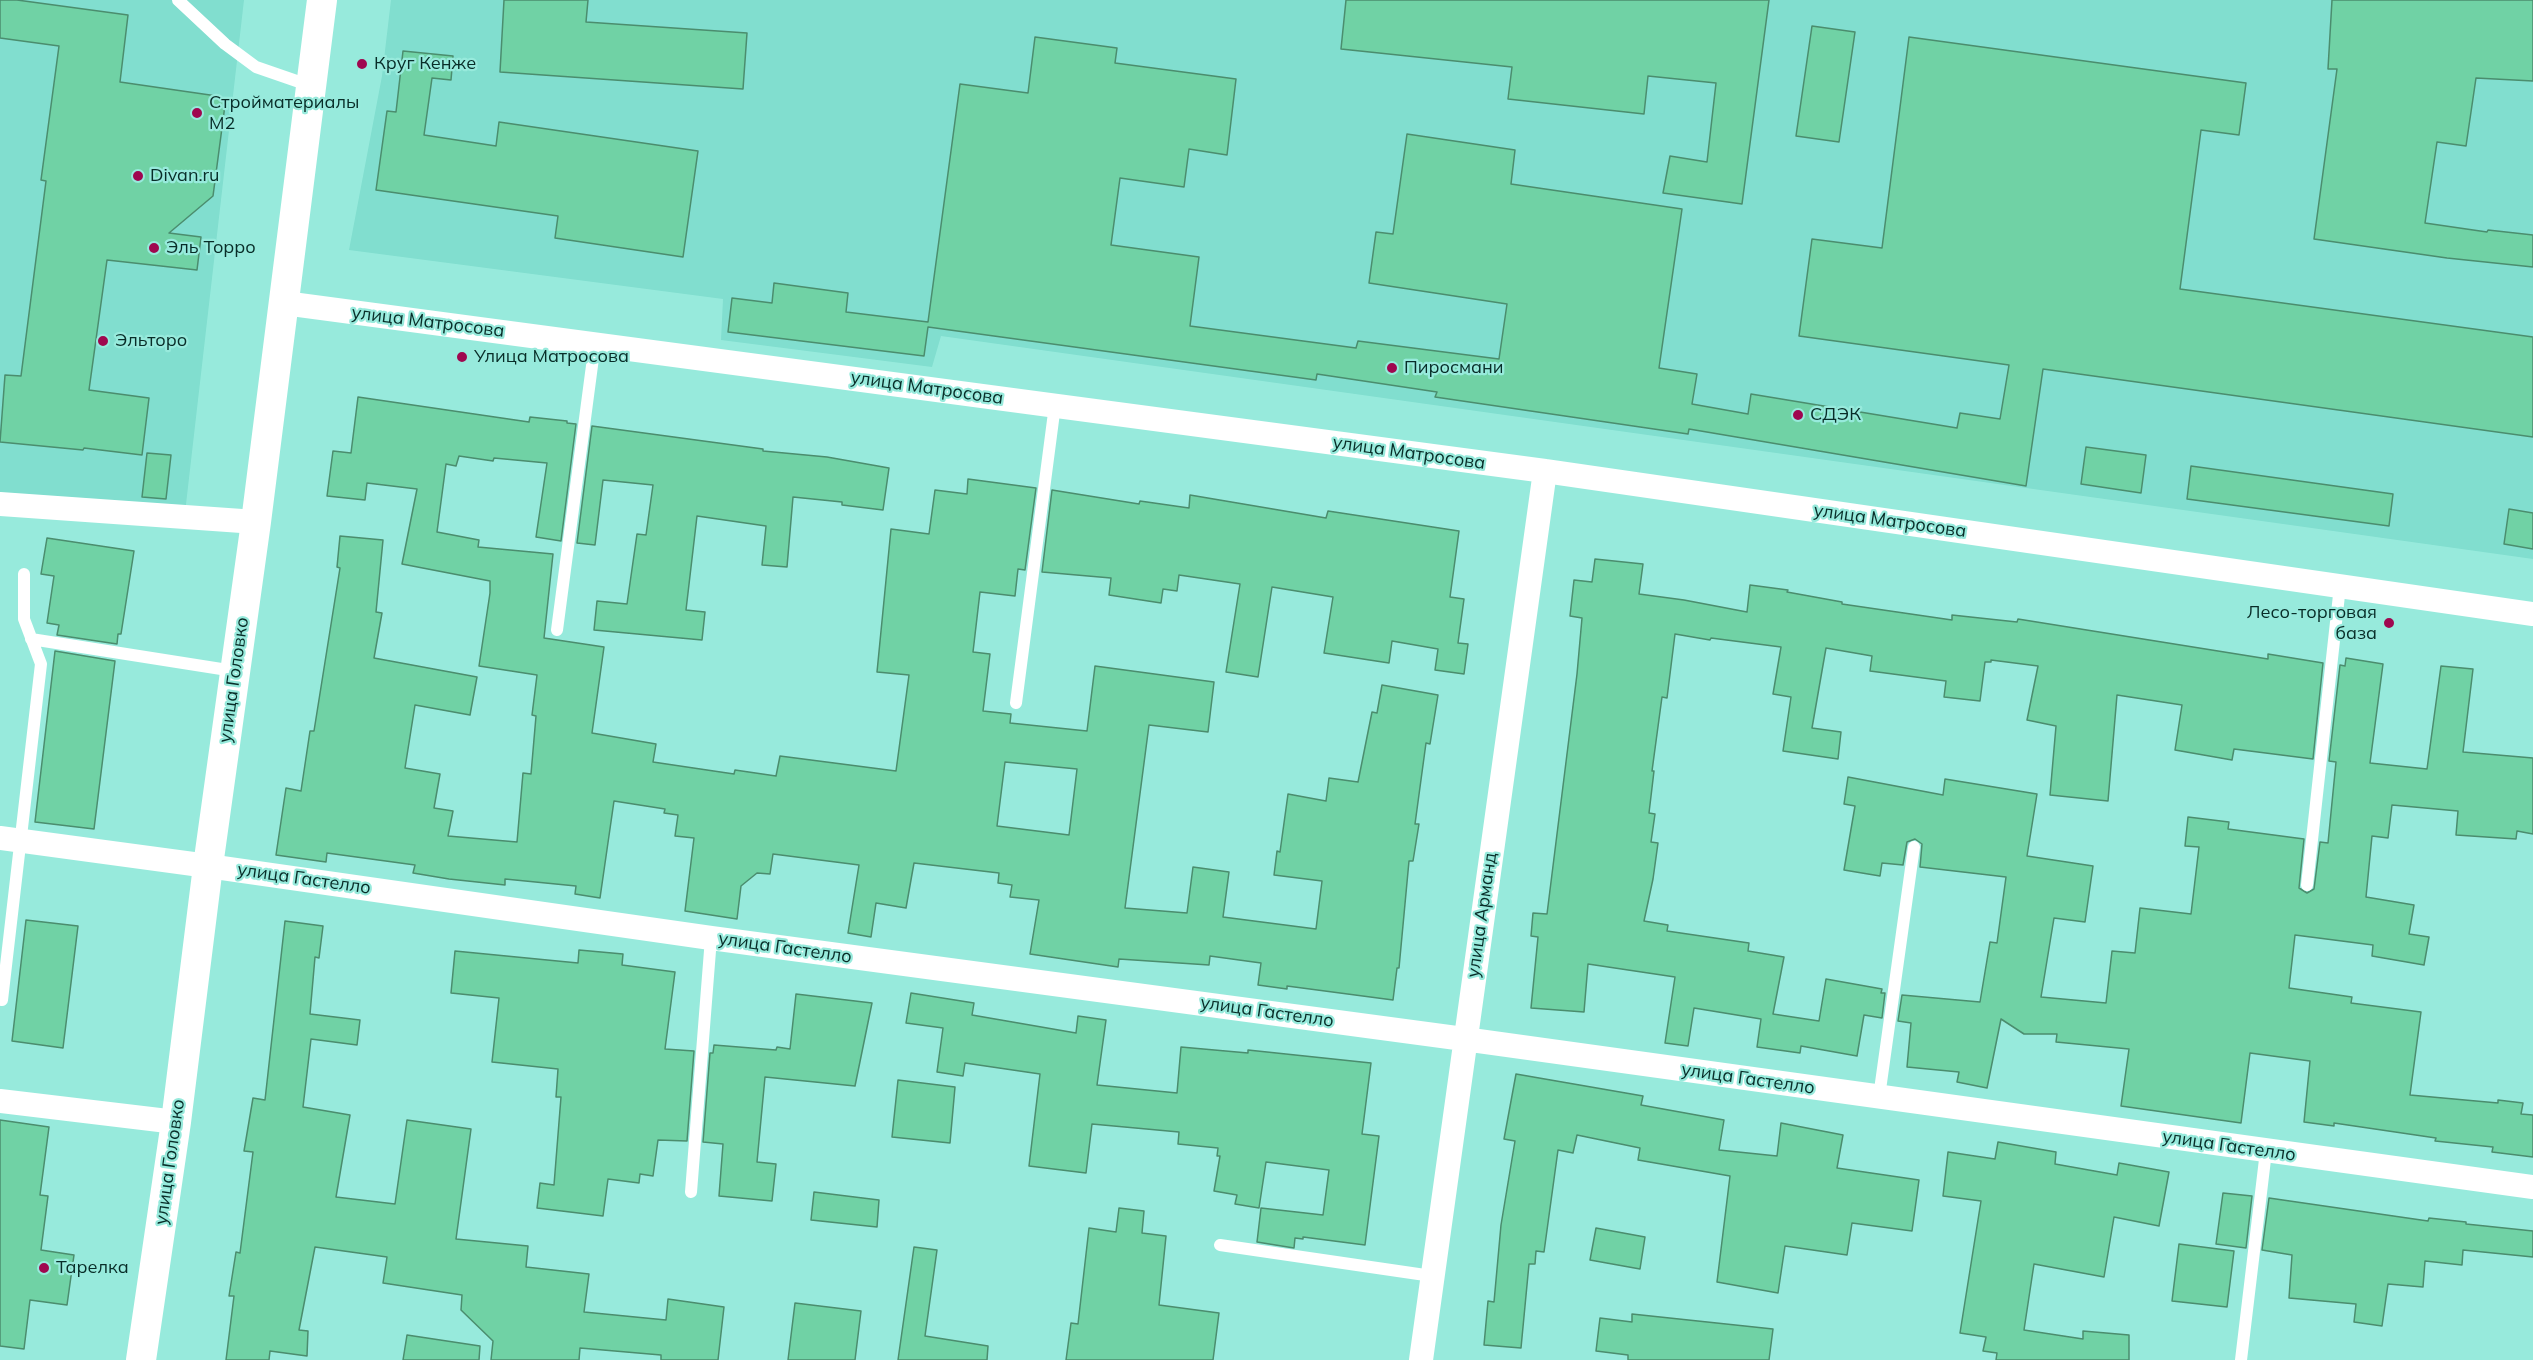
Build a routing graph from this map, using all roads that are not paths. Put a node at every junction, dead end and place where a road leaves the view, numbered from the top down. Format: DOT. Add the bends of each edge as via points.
graph roads {
  1 [pos="178,0"];
  2 [pos="322,0"];
  3 [pos="311,86"];
  4 [pos="284,303"];
  5 [pos="595,343"];
  6 [pos="1055,405"];
  7 [pos="1545,471"];
  8 [pos="0,504"];
  9 [pos="256,522"];
  10 [pos="24,574"];
  11 [pos="2340,586"];
  12 [pos="2533,614"];
  13 [pos="557,630"];
  14 [pos="31,639"];
  15 [pos="235,672"];
  16 [pos="1016,703"];
  17 [pos="10,840"];
  18 [pos="1914,847"];
  19 [pos="208,866"];
  20 [pos="2307,885"];
  21 [pos="711,938"];
  22 [pos="2,1000"];
  23 [pos="1464,1039"];
  24 [pos="1879,1097"];
  25 [pos="0,1101"];
  26 [pos="176,1122"];
  27 [pos="2266,1151"];
  28 [pos="2533,1187"];
  29 [pos="692,1192"];
  30 [pos="1220,1245"];
  31 [pos="1432,1276"];
  32 [pos="141,1360"];
  33 [pos="1421,1360"];
  34 [pos="2241,1360"];
  1 -- 3 [label="lane" via="256,67"];
  2 -- 3 [label="street, улица Головко"];
  3 -- 4 [label="street, улица Головко"];
  4 -- 5 [label="street, улица Матросова"];
  4 -- 9 [label="street, улица Головко"];
  5 -- 6 [label="street, улица Матросова"];
  5 -- 13 [label="lane"];
  6 -- 7 [label="street, улица Матросова"];
  6 -- 16 [label="lane"];
  7 -- 11 [label="street, улица Матросова"];
  7 -- 23 [label="street, улица Арманд"];
  8 -- 9 [label="street"];
  9 -- 15 [label="street, улица Головко"];
  10 -- 14 [label="lane" via="24,619"];
  11 -- 12 [label="street, улица Матросова"];
  11 -- 20 [label="lane"];
  14 -- 15 [label="lane"];
  14 -- 17 [label="lane" via="41,664"];
  15 -- 19 [label="street, улица Головко"];
  17 -- 19 [label="street, улица Гастелло"];
  17 -- 22 [label="lane"];
  18 -- 24 [label="lane"];
  19 -- 21 [label="street, улица Гастелло"];
  19 -- 26 [label="street, улица Головко"];
  21 -- 23 [label="street, улица Гастелло"];
  21 -- 29 [label="lane"];
  23 -- 24 [label="street, улица Гастелло"];
  23 -- 31 [label="street, улица Арманд"];
  24 -- 27 [label="street, улица Гастелло"];
  25 -- 26 [label="street"];
  26 -- 32 [label="street, улица Головко"];
  27 -- 28 [label="street, улица Гастелло"];
  27 -- 34 [label="lane"];
  30 -- 31 [label="lane"];
  31 -- 33 [label="street, улица Арманд"];
}
